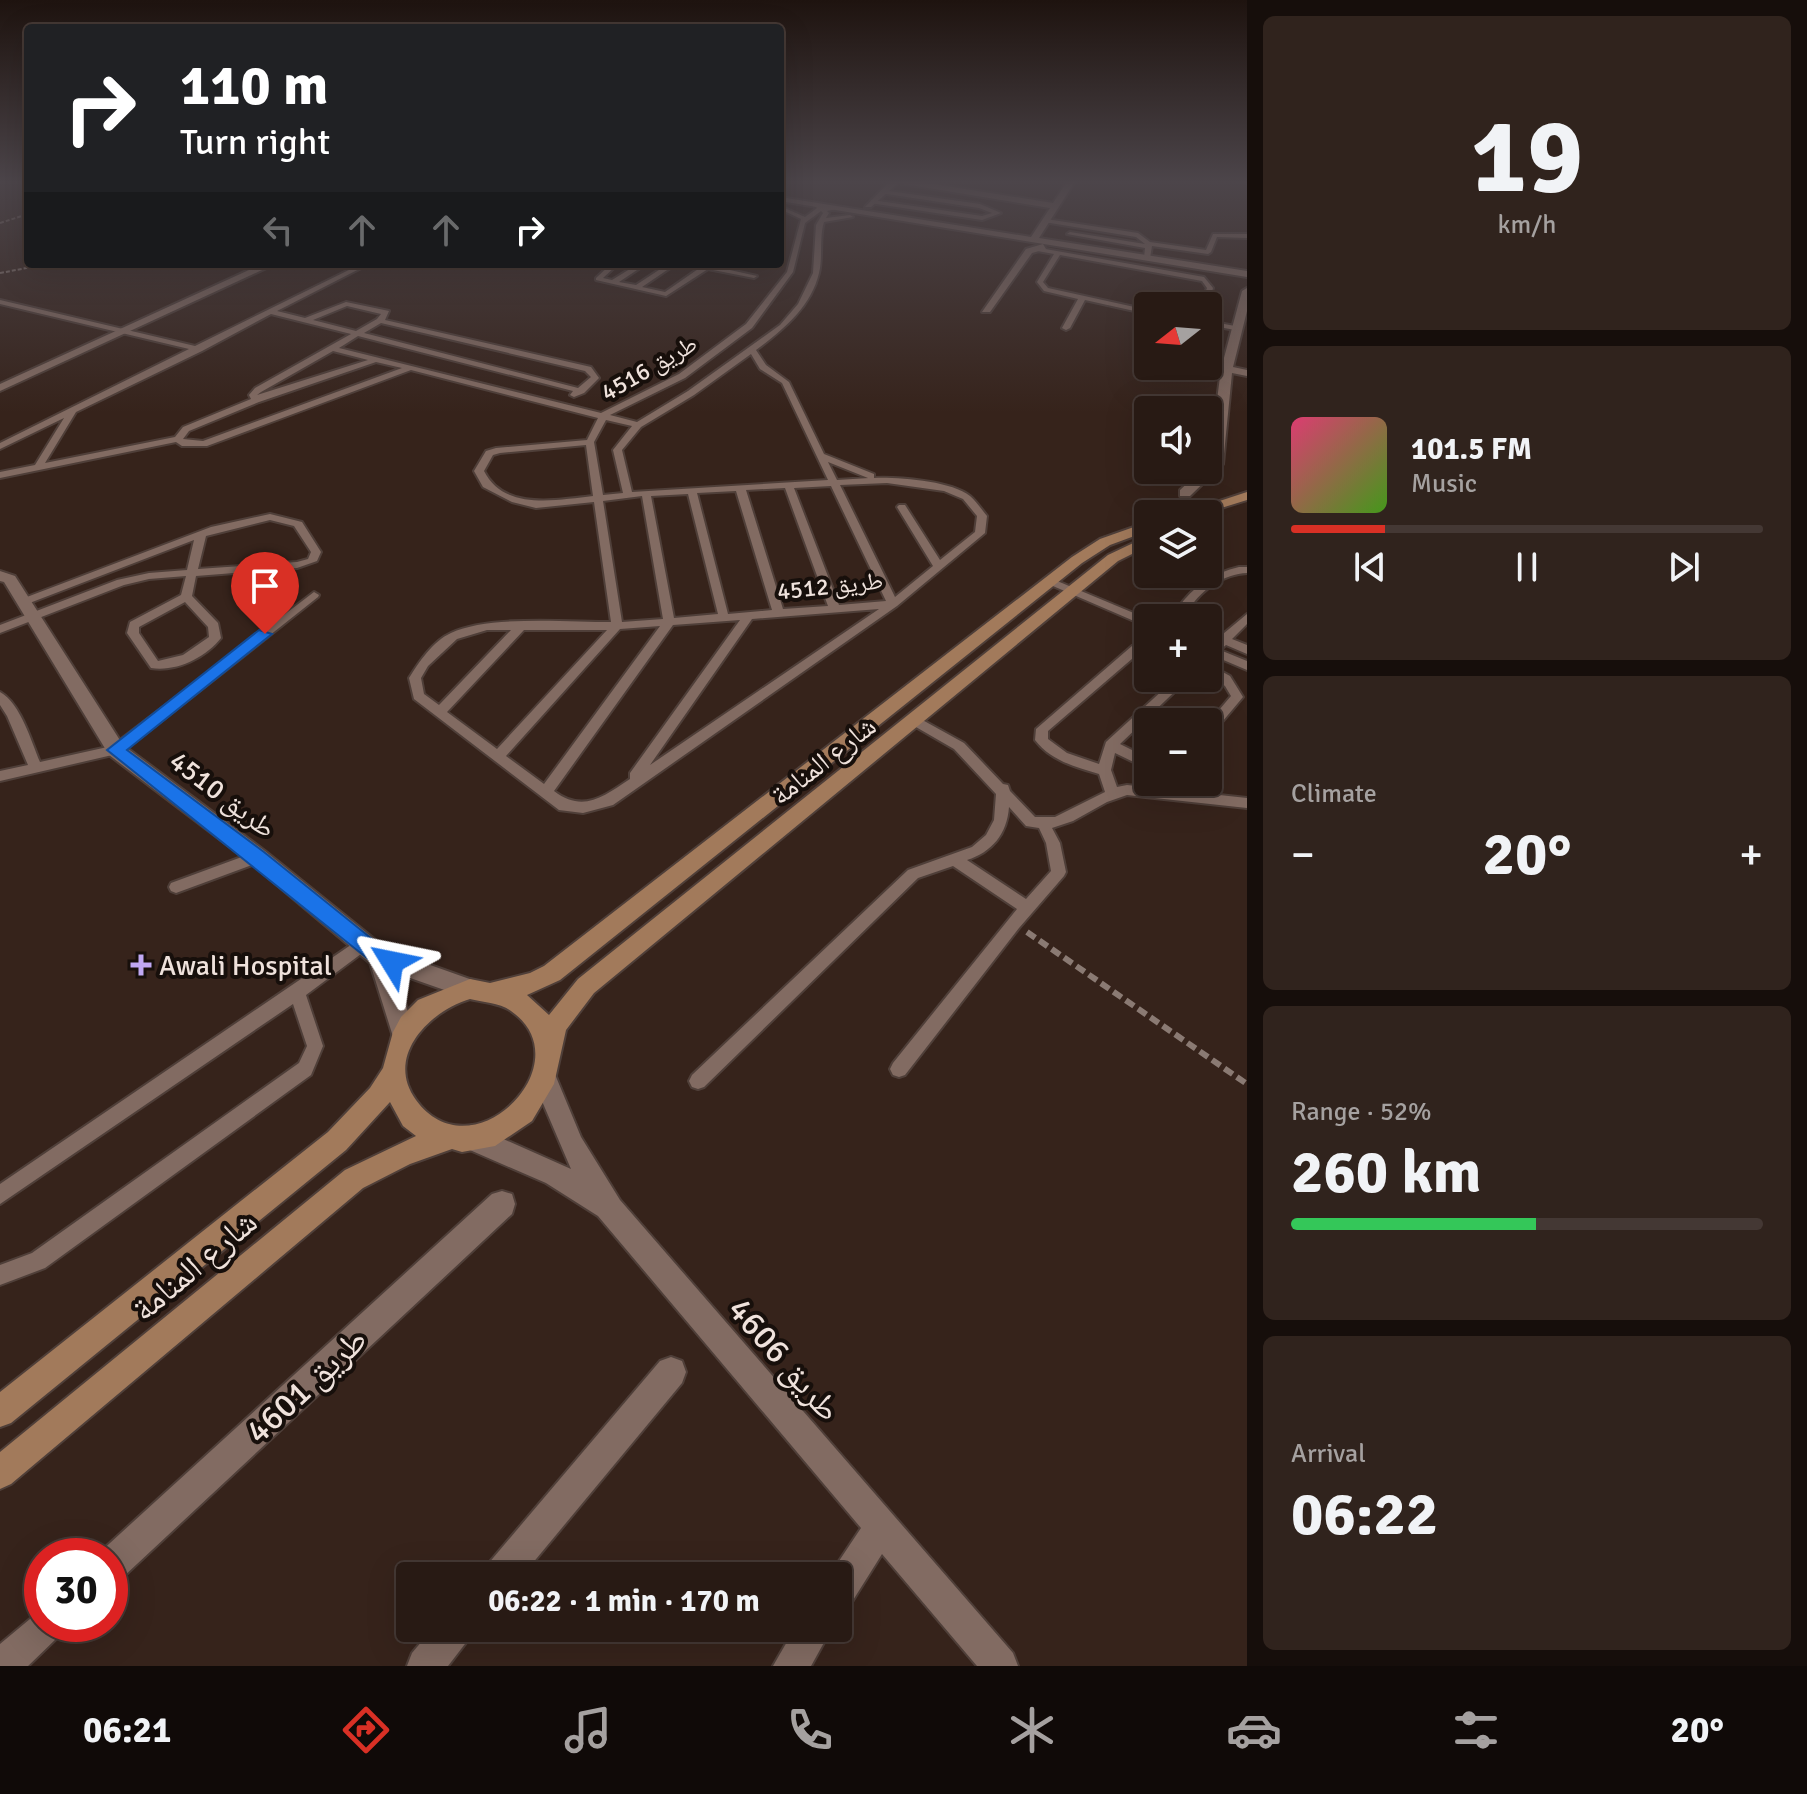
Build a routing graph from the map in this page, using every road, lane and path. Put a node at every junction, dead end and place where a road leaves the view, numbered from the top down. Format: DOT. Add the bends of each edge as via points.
graph roads {
  1 [pos="794,258"];
  2 [pos="817,258"];
  3 [pos="1027,258"];
  4 [pos="1055,258"];
  5 [pos="1074,258"];
  6 [pos="1111,258"];
  7 [pos="1147,258"];
  8 [pos="27,268"];
  9 [pos="261,268"];
  10 [pos="358,268"];
  11 [pos="610,268"];
  12 [pos="636,268"];
  13 [pos="663,268"];
  14 [pos="705,268"];
  15 [pos="711,268"];
  16 [pos="0,273"];
  17 [pos="754,276"];
  18 [pos="1247,277"];
  19 [pos="612,283"];
  20 [pos="636,288"];
  21 [pos="1247,291"];
  22 [pos="1209,292"];
  23 [pos="1082,299"];
  24 [pos="0,302"];
  25 [pos="1134,309"];
  26 [pos="986,310"];
  27 [pos="272,312"];
  28 [pos="307,320"];
  29 [pos="380,321"];
  30 [pos="1222,326"];
  31 [pos="1066,328"];
  32 [pos="1235,328"];
  33 [pos="119,331"];
  34 [pos="358,333"];
  35 [pos="331,348"];
  36 [pos="500,348"];
  37 [pos="199,349"];
  38 [pos="753,351"];
  39 [pos="377,359"];
  40 [pos="476,364"];
  41 [pos="410,368"];
  42 [pos="1227,369"];
  43 [pos="743,370"];
  44 [pos="756,371"];
  45 [pos="721,373"];
  46 [pos="771,373"];
  47 [pos="1247,373"];
  48 [pos="0,388"];
  49 [pos="581,391"];
  50 [pos="256,400"];
  51 [pos="561,404"];
  52 [pos="72,410"];
  53 [pos="604,415"];
  54 [pos="638,425"];
  55 [pos="178,439"];
  56 [pos="590,442"];
  57 [pos="0,446"];
  58 [pos="822,456"];
  59 [pos="37,469"];
  60 [pos="0,475"];
  61 [pos="834,480"];
  62 [pos="887,480"];
  63 [pos="788,484"];
  64 [pos="740,488"];
  65 [pos="692,491"];
  66 [pos="646,493"];
  67 [pos="1185,493"];
  68 [pos="628,495"];
  69 [pos="1247,496"];
  70 [pos="600,499"];
  71 [pos="1222,504"];
  72 [pos="902,507"];
  73 [pos="1247,510"];
  74 [pos="1222,518"];
  75 [pos="1134,531"];
  76 [pos="201,534"];
  77 [pos="1134,547"];
  78 [pos="938,565"];
  79 [pos="1247,570"];
  80 [pos="194,573"];
  81 [pos="0,576"];
  82 [pos="1050,581"];
  83 [pos="1072,591"];
  84 [pos="314,595"];
  85 [pos="186,597"];
  86 [pos="893,604"];
  87 [pos="1186,604"];
  88 [pos="28,609"];
  89 [pos="835,610"];
  90 [pos="779,614"];
  91 [pos="748,616"];
  92 [pos="1134,617"];
  93 [pos="724,618"];
  94 [pos="1247,618"];
  95 [pos="669,622"];
  96 [pos="521,626"];
  97 [pos="617,626"];
  98 [pos="0,629"];
  99 [pos="1224,640"];
  100 [pos="1247,650"];
  101 [pos="1134,651"];
  102 [pos="1222,656"];
  103 [pos="1247,666"];
  104 [pos="1222,675"];
  105 [pos="1168,692"];
  106 [pos="0,696"];
  107 [pos="440,712"];
  108 [pos="1222,715"];
  109 [pos="913,720"];
  110 [pos="1111,745"];
  111 [pos="116,750"];
  112 [pos="498,756"];
  113 [pos="1134,757"];
  114 [pos="36,768"];
  115 [pos="1104,770"];
  116 [pos="0,776"];
  117 [pos="628,788"];
  118 [pos="1003,789"];
  119 [pos="546,792"];
  120 [pos="1112,792"];
  121 [pos="1247,803"];
  122 [pos="1044,825"];
  123 [pos="258,857"];
  124 [pos="954,859"];
  125 [pos="176,887"];
  126 [pos="1028,908"];
  127 [pos="1014,923"];
  128 [pos="372,950"];
  129 [pos="470,989"];
  130 [pos="498,990"];
  131 [pos="298,994"];
  132 [pos="403,1035"];
  133 [pos="549,1044"];
  134 [pos="899,1069"];
  135 [pos="394,1072"];
  136 [pos="545,1080"];
  137 [pos="698,1081"];
  138 [pos="1247,1084"];
  139 [pos="461,1137"];
  140 [pos="0,1195"];
  141 [pos="502,1204"];
  142 [pos="610,1210"];
  143 [pos="0,1275"];
  144 [pos="671,1372"];
  145 [pos="0,1412"];
  146 [pos="0,1473"];
  147 [pos="880,1528"];
  148 [pos="128,1549"];
  149 [pos="512,1562"];
  150 [pos="852,1571"];
  151 [pos="28,1642"];
  152 [pos="445,1642"];
  153 [pos="806,1642"];
  154 [pos="991,1662"];
  155 [pos="2,1666"];
  156 [pos="425,1666"];
  157 [pos="791,1666"];
  1 -- 53 [label="lane, طريق 4516" via="790,272 749,326 682,376"];
  2 -- 38 [label="lane, طريق 4516" via="816,273 801,304"];
  3 -- 26 [label="street"];
  4 -- 23 [label="lane" via="1042,286"];
  5 -- 22 [label="lane" via="1204,279"];
  6 -- 18 [label="street"];
  7 -- 18 [label="street"];
  8 -- 16 [label="path"];
  9 -- 33 [label="street"];
  10 -- 27 [label="lane"];
  11 -- 19 [label="lane" via="598,278"];
  12 -- 19 [label="lane"];
  13 -- 20 [label="lane"];
  14 -- 20 [label="lane" via="671,294"];
  15 -- 17 [label="lane"];
  19 -- 20 [label="lane"];
  21 -- 32 [label="street"];
  23 -- 25 [label="lane"];
  23 -- 31 [label="lane"];
  24 -- 33 [label="lane"];
  27 -- 28 [label="lane"];
  27 -- 37 [label="lane"];
  28 -- 29 [label="lane" via="353,304 386,313"];
  28 -- 34 [label="lane"];
  29 -- 34 [label="lane"];
  29 -- 36 [label="lane"];
  30 -- 32 [label="lane"];
  32 -- 42 [label="street"];
  33 -- 37 [label="lane"];
  33 -- 48 [label="street"];
  34 -- 35 [label="lane"];
  34 -- 40 [label="lane"];
  35 -- 39 [label="lane"];
  35 -- 50 [label="lane" via="258,390"];
  36 -- 40 [label="lane"];
  36 -- 49 [label="lane" via="588,369 595,378"];
  37 -- 52 [label="lane"];
  38 -- 45 [label="lane, طريق 4516"];
  38 -- 46 [label="lane"];
  39 -- 41 [label="lane"];
  39 -- 50 [label="lane"];
  40 -- 49 [label="lane"];
  41 -- 51 [label="lane"];
  41 -- 55 [label="lane" via="204,444"];
  42 -- 47 [label="street"];
  42 -- 67 [label="street" via="1216,464"];
  43 -- 45 [label="lane"];
  44 -- 46 [label="lane"];
  45 -- 54 [label="lane, طريق 4516"];
  46 -- 58 [label="lane" via="785,382"];
  49 -- 51 [label="lane"];
  50 -- 55 [label="lane" via="186,429"];
  51 -- 53 [label="lane"];
  52 -- 57 [label="lane"];
  52 -- 59 [label="lane"];
  53 -- 54 [label="lane"];
  53 -- 56 [label="lane, طريق 4516"];
  54 -- 68 [label="lane, طريق 4516" via="617,450"];
  55 -- 59 [label="lane"];
  56 -- 70 [label="lane, طريق 4516"];
  56 -- 70 [label="lane, طريق 4512" via="499,450 489,453 479,471 486,485 536,505"];
  58 -- 61 [label="lane"];
  58 -- 62 [label="lane"];
  59 -- 60 [label="lane"];
  61 -- 62 [label="lane, طريق 4512"];
  61 -- 63 [label="lane, طريق 4512"];
  61 -- 86 [label="lane"];
  62 -- 78 [label="lane, طريق 4512" via="946,488 966,497 982,516 980,533"];
  63 -- 64 [label="lane, طريق 4512"];
  63 -- 89 [label="lane"];
  64 -- 65 [label="lane, طريق 4512"];
  64 -- 90 [label="lane"];
  65 -- 66 [label="lane, طريق 4512"];
  65 -- 93 [label="lane"];
  66 -- 68 [label="lane, طريق 4512"];
  66 -- 95 [label="lane"];
  68 -- 70 [label="lane, طريق 4512"];
  69 -- 71 [label="street"];
  70 -- 97 [label="lane, طريق 4516"];
  72 -- 78 [label="lane"];
  73 -- 74 [label="street"];
  75 -- 82 [label="street, شارع المنامة" via="1105,542"];
  76 -- 80 [label="lane"];
  76 -- 80 [label="lane" via="278,518 298,524 316,552 312,561 297,565"];
  76 -- 88 [label="lane"];
  77 -- 83 [label="street, شارع المنامة"];
  78 -- 86 [label="lane, طريق 4512"];
  79 -- 87 [label="lane" via="1229,571"];
  80 -- 85 [label="lane"];
  80 -- 88 [label="lane" via="121,582"];
  81 -- 88 [label="street, طريق 4510" via="10,579"];
  82 -- 83 [label="lane"];
  82 -- 130 [label="street, شارع المنامة" via="552,973 534,983"];
  83 -- 92 [label="lane"];
  83 -- 109 [label="street, شارع المنامة"];
  84 -- 111 [label="lane"];
  85 -- 85 [label="lane" via="134,625 133,633 155,665 182,660 215,638 214,626"];
  86 -- 89 [label="lane, طريق 4512"];
  86 -- 117 [label="lane, طريق 4512"];
  88 -- 98 [label="lane"];
  88 -- 111 [label="street, طريق 4510"];
  89 -- 90 [label="lane, طريق 4512"];
  90 -- 91 [label="lane, طريق 4512"];
  91 -- 93 [label="lane, طريق 4512"];
  91 -- 117 [label="lane"];
  93 -- 95 [label="lane, طريق 4512"];
  94 -- 99 [label="lane"];
  95 -- 97 [label="lane, طريق 4512"];
  95 -- 119 [label="lane"];
  96 -- 97 [label="lane, طريق 4512"];
  96 -- 107 [label="lane"];
  96 -- 107 [label="lane, طريق 4512" via="468,630 453,636 424,663 415,678 418,696"];
  97 -- 112 [label="lane"];
  99 -- 100 [label="lane"];
  101 -- 115 [label="lane" via="1042,729 1041,740 1053,752 1072,763"];
  102 -- 103 [label="lane"];
  104 -- 108 [label="lane" via="1237,697"];
  105 -- 110 [label="lane"];
  106 -- 114 [label="lane"];
  107 -- 112 [label="lane, طريق 4512"];
  109 -- 118 [label="lane" via="959,746"];
  109 -- 133 [label="street, شارع المنامة" via="586,986 556,1024"];
  110 -- 113 [label="lane"];
  110 -- 115 [label="lane"];
  111 -- 114 [label="lane"];
  111 -- 123 [label="street, طريق 4510"];
  112 -- 119 [label="lane, طريق 4512"];
  114 -- 116 [label="lane"];
  115 -- 120 [label="lane"];
  117 -- 119 [label="lane, طريق 4512" via="583,808 564,806"];
  118 -- 122 [label="lane" via="1031,822"];
  118 -- 124 [label="lane" via="1001,820 991,839"];
  120 -- 121 [label="lane"];
  120 -- 122 [label="lane"];
  122 -- 126 [label="lane" via="1059,872"];
  123 -- 125 [label="lane"];
  123 -- 128 [label="street, طريق 4510"];
  124 -- 126 [label="lane"];
  124 -- 137 [label="lane" via="913,874"];
  126 -- 127 [label="lane"];
  127 -- 134 [label="lane"];
  127 -- 138 [label="path"];
  128 -- 129 [label="street, طريق 4510"];
  128 -- 131 [label="lane"];
  128 -- 132 [label="street"];
  129 -- 130 [label="street"];
  129 -- 132 [label="street" via="420,1012"];
  130 -- 133 [label="street" via="521,1000 540,1019"];
  131 -- 140 [label="lane" via="135,1099"];
  131 -- 143 [label="lane" via="315,1046 305,1069 38,1261"];
  132 -- 135 [label="street"];
  133 -- 136 [label="street"];
  135 -- 139 [label="street" via="397,1094 409,1114 427,1129"];
  135 -- 145 [label="street, شارع المنامة" via="379,1097 337,1141"];
  136 -- 139 [label="street" via="535,1101 517,1119 496,1132"];
  136 -- 142 [label="street, طريق 4606" via="572,1146"];
  139 -- 142 [label="street" via="555,1174"];
  139 -- 146 [label="street, شارع المنامة" via="404,1153 354,1179"];
  141 -- 148 [label="street, طريق 4601"];
  142 -- 147 [label="street, طريق 4606"];
  144 -- 149 [label="street"];
  147 -- 150 [label="street"];
  147 -- 154 [label="street, طريق 4606"];
  151 -- 155 [label="street"];
  152 -- 156 [label="street"];
  153 -- 157 [label="street"];
}
